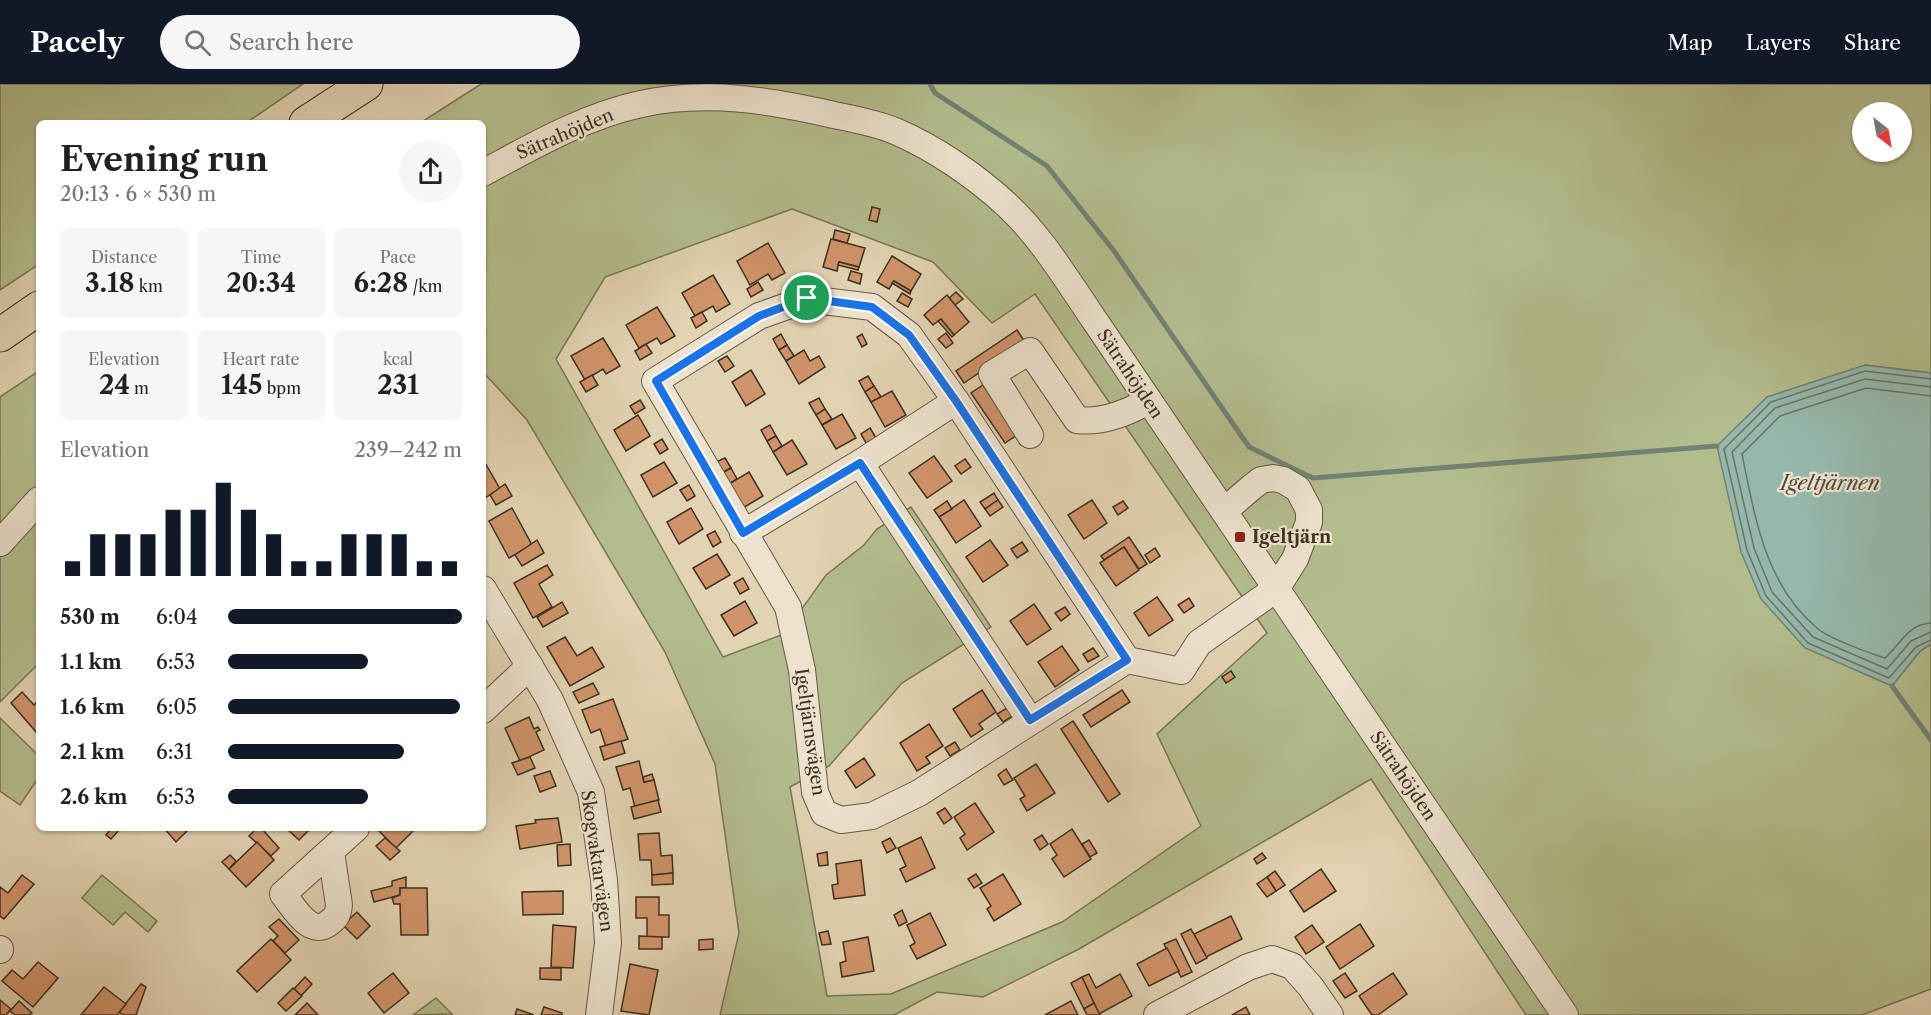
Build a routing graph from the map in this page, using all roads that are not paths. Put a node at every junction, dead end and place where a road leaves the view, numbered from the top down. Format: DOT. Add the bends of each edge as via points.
graph roads {
  1 [pos="366,84"];
  2 [pos="311,120"];
  3 [pos="486,171"];
  4 [pos="36,310"];
  5 [pos="0,335"];
  6 [pos="956,401"];
  7 [pos="1148,401"];
  8 [pos="1030,435"];
  9 [pos="860,463"];
  10 [pos="36,503"];
  11 [pos="1224,511"];
  12 [pos="743,533"];
  13 [pos="0,543"];
  14 [pos="1276,589"];
  15 [pos="486,594"];
  16 [pos="1127,660"];
  17 [pos="530,666"];
  18 [pos="486,707"];
  19 [pos="1030,720"];
  20 [pos="353,831"];
  21 [pos="331,852"];
  22 [pos="599,1015"];
  23 [pos="1157,1015"];
  24 [pos="1330,1015"];
  25 [pos="1565,1015"];
  1 -- 2 [label="main road"];
  3 -- 7 [label="street, Sätrahöjden" via="557,133 594,119 688,96 756,99 894,130 959,169 1008,206 1044,248"];
  4 -- 5 [label="main road"];
  6 -- 9 [label="street"];
  6 -- 12 [label="street, Igeltjärnsvägen" via="909,335 872,307 807,298 759,316 656,381"];
  6 -- 16 [label="street, Igeltjärnsvägen"];
  7 -- 8 [label="street" via="1128,413 1077,420 1030,351 992,374"];
  7 -- 11 [label="street, Sätrahöjden"];
  9 -- 12 [label="street"];
  9 -- 19 [label="street"];
  10 -- 13 [label="street"];
  11 -- 14 [label="street, Sätrahöjden"];
  11 -- 14 [label="street" via="1261,480 1273,478 1292,484 1305,499 1310,510 1309,522"];
  12 -- 19 [label="street, Igeltjärnsvägen" via="788,607 802,670 815,792 824,813 841,820 872,816 919,793"];
  14 -- 16 [label="street" via="1199,643 1181,671"];
  14 -- 25 [label="street, Sätrahöjden"];
  15 -- 17 [label="street, Skogvaktarvägen"];
  16 -- 19 [label="street, Igeltjärnsvägen"];
  17 -- 18 [label="street"];
  17 -- 22 [label="street, Skogvaktarvägen" via="550,700 591,792 604,880 608,943"];
  20 -- 21 [label="street"];
  23 -- 24 [label="street" via="1272,959 1292,966"];
}
